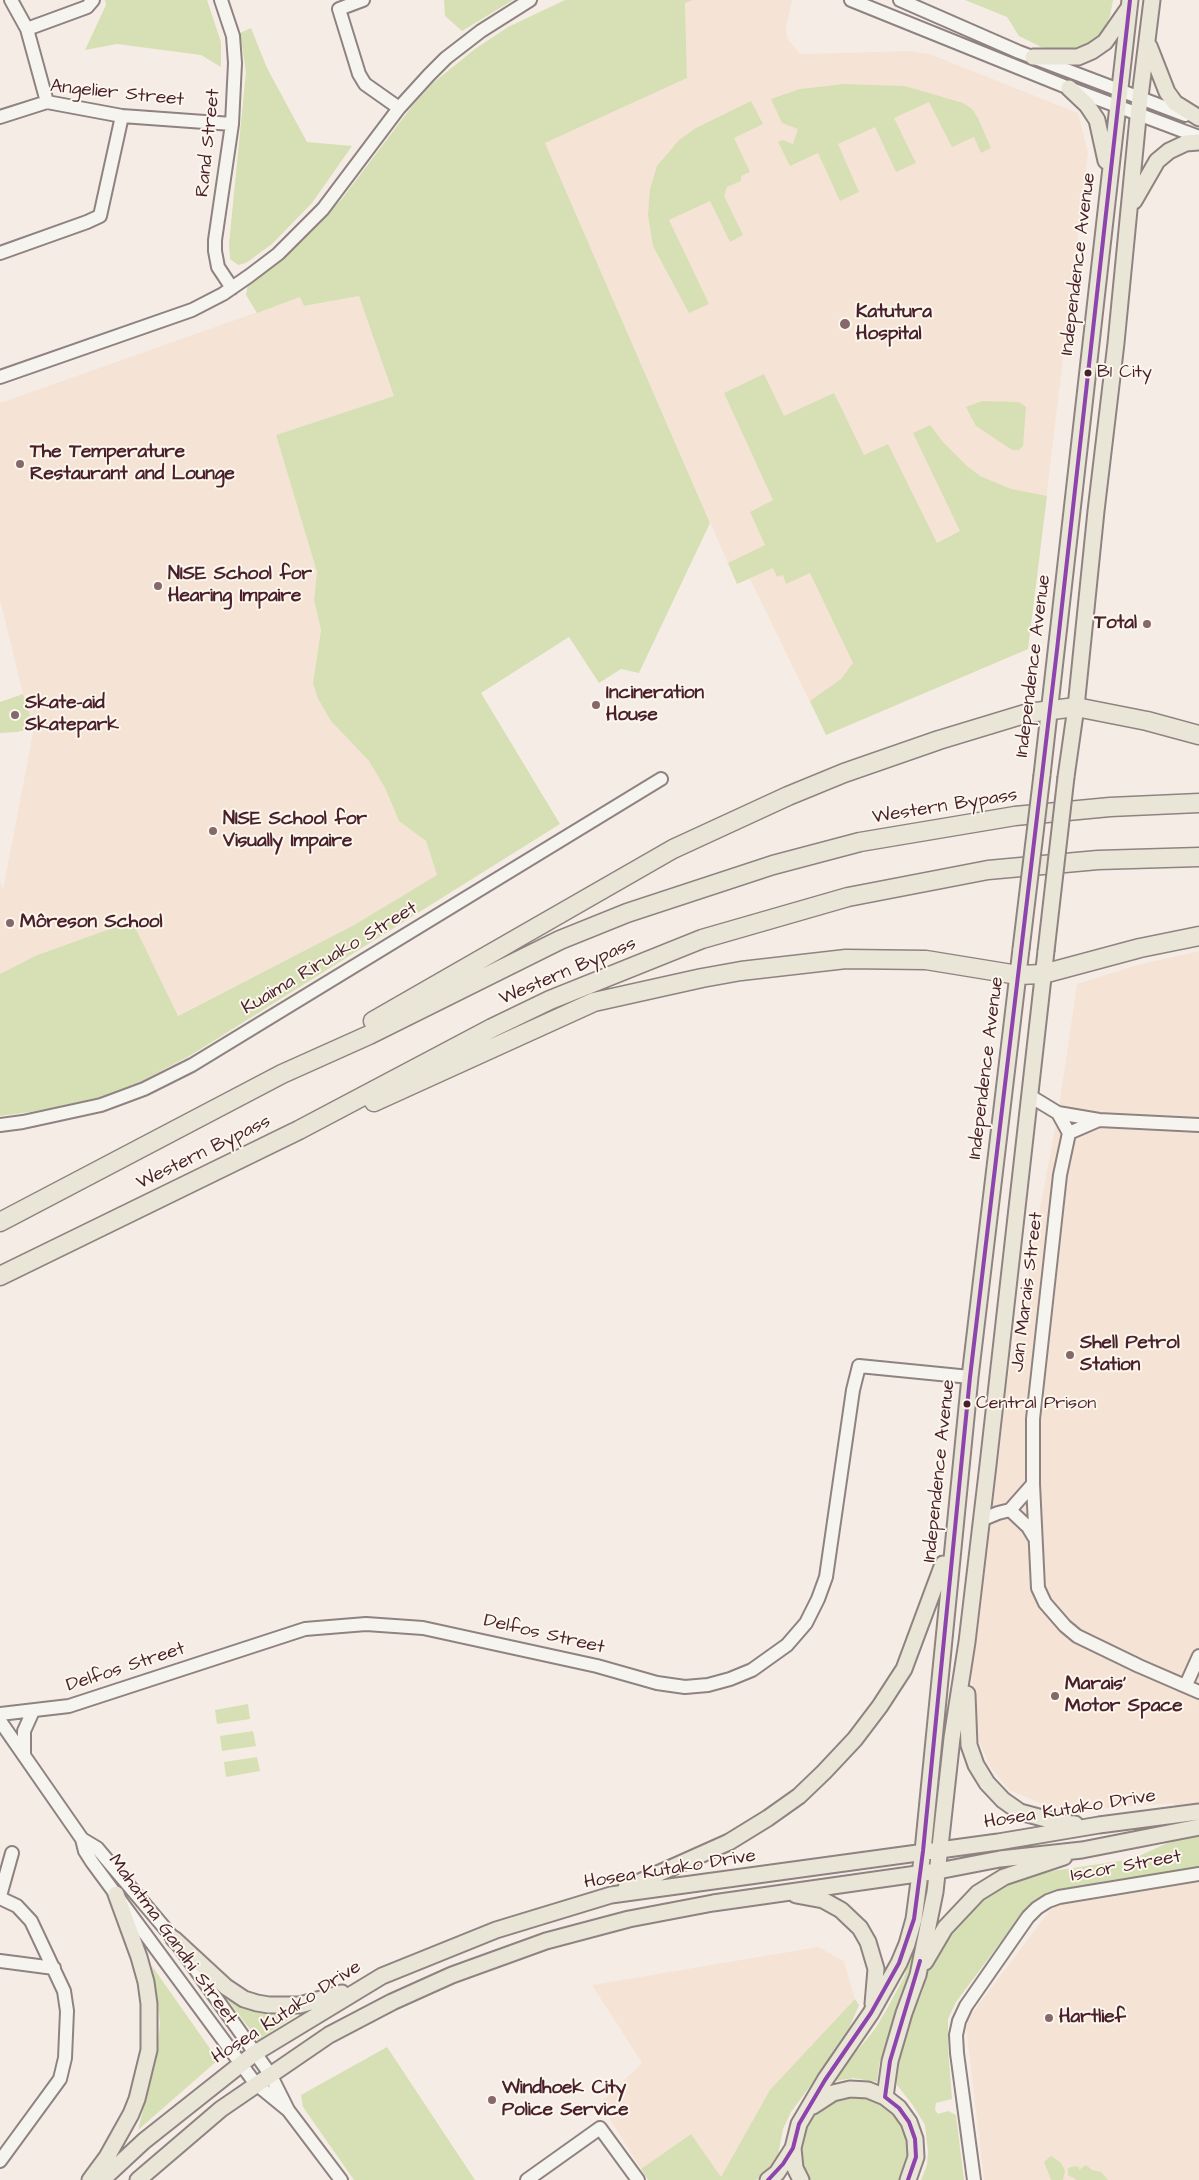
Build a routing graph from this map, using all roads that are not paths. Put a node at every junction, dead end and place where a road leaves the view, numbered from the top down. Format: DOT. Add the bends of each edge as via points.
graph roads {
  1 [pos="12,0"];
  2 [pos="93,0"];
  3 [pos="221,0"];
  4 [pos="363,0"];
  5 [pos="530,0"];
  6 [pos="851,0"];
  7 [pos="900,0"];
  8 [pos="1152,0"];
  9 [pos="1130,4"];
  10 [pos="27,29"];
  11 [pos="1148,42"];
  12 [pos="1033,57"];
  13 [pos="1069,88"];
  14 [pos="1120,89"];
  15 [pos="1140,97"];
  16 [pos="47,102"];
  17 [pos="1118,106"];
  18 [pos="399,108"];
  19 [pos="1138,115"];
  20 [pos="0,116"];
  21 [pos="122,116"];
  22 [pos="1199,119"];
  23 [pos="232,124"];
  24 [pos="1199,137"];
  25 [pos="1199,142"];
  26 [pos="1109,178"];
  27 [pos="1130,210"];
  28 [pos="0,253"];
  29 [pos="232,288"];
  30 [pos="0,378"];
  31 [pos="1076,707"];
  32 [pos="1049,709"];
  33 [pos="1199,734"];
  34 [pos="661,779"];
  35 [pos="1199,803"];
  36 [pos="1199,857"];
  37 [pos="1199,936"];
  38 [pos="1043,974"];
  39 [pos="1018,975"];
  40 [pos="282,1074"];
  41 [pos="1030,1096"];
  42 [pos="1058,1113"];
  43 [pos="1100,1120"];
  44 [pos="0,1125"];
  45 [pos="1199,1125"];
  46 [pos="299,1130"];
  47 [pos="1069,1134"];
  48 [pos="0,1222"];
  49 [pos="0,1276"];
  50 [pos="970,1377"];
  51 [pos="1033,1484"];
  52 [pos="1010,1510"];
  53 [pos="955,1514"];
  54 [pos="981,1520"];
  55 [pos="1035,1539"];
  56 [pos="967,1642"];
  57 [pos="1199,1656"];
  58 [pos="1186,1685"];
  59 [pos="1199,1692"];
  60 [pos="33,1711"];
  61 [pos="0,1714"];
  62 [pos="0,1721"];
  63 [pos="0,1734"];
  64 [pos="15,1743"];
  65 [pos="24,1755"];
  66 [pos="1199,1812"];
  67 [pos="1099,1825"];
  68 [pos="1199,1827"];
  69 [pos="82,1839"];
  70 [pos="940,1850"];
  71 [pos="1082,1850"];
  72 [pos="923,1852"];
  73 [pos="12,1853"];
  74 [pos="938,1871"];
  75 [pos="921,1873"];
  76 [pos="1199,1874"];
  77 [pos="782,1893"];
  78 [pos="116,1894"];
  79 [pos="611,1895"];
  80 [pos="0,1897"];
  81 [pos="174,1939"];
  82 [pos="0,1961"];
  83 [pos="54,1968"];
  84 [pos="918,1975"];
  85 [pos="382,1976"];
  86 [pos="871,2013"];
  87 [pos="255,2053"];
  88 [pos="241,2064"];
  89 [pos="270,2074"];
  90 [pos="256,2084"];
  91 [pos="884,2097"];
  92 [pos="288,2110"];
  93 [pos="805,2113"];
  94 [pos="793,2148"];
  95 [pos="0,2161"];
  96 [pos="90,2180"];
  97 [pos="102,2180"];
  98 [pos="138,2180"];
  99 [pos="341,2180"];
  100 [pos="527,2180"];
  101 [pos="638,2180"];
  102 [pos="768,2180"];
  103 [pos="801,2180"];
  104 [pos="908,2180"];
  105 [pos="974,2180"];
  1 -- 10 [label="street"];
  2 -- 10 [label="street" via="87,7"];
  3 -- 23 [label="street, Rand Street" via="235,53"];
  4 -- 18 [label="street" via="339,9 359,74 369,87"];
  5 -- 18 [label="street" via="446,58"];
  6 -- 13 [label="street"];
  7 -- 12 [label="street"];
  8 -- 11 [label="main road"];
  9 -- 12 [label="main road" via="1105,42 1092,51 1078,57"];
  9 -- 14 [label="main road, Independence Avenue"];
  10 -- 16 [label="street"];
  11 -- 15 [label="main road"];
  11 -- 22 [label="main road" via="1167,92 1175,103"];
  12 -- 14 [label="street"];
  13 -- 17 [label="street"];
  13 -- 26 [label="main road" via="1097,120"];
  14 -- 15 [label="street"];
  14 -- 17 [label="main road, Independence Avenue"];
  15 -- 19 [label="main road"];
  15 -- 22 [label="street"];
  16 -- 20 [label="street, Angelier Street"];
  16 -- 21 [label="street, Angelier Street"];
  17 -- 19 [label="street"];
  17 -- 26 [label="main road, Independence Avenue"];
  18 -- 29 [label="street" via="323,209 278,254"];
  19 -- 24 [label="street"];
  19 -- 27 [label="main road"];
  21 -- 23 [label="street, Angelier Street"];
  21 -- 28 [label="street" via="100,216"];
  23 -- 29 [label="street, Rand Street" via="215,240 218,267"];
  25 -- 27 [label="main road" via="1186,143 1157,161"];
  26 -- 32 [label="main road, Independence Avenue"];
  27 -- 31 [label="main road"];
  29 -- 30 [label="street" via="192,310"];
  31 -- 32 [label="highway"];
  31 -- 33 [label="highway"];
  31 -- 38 [label="main road, bridge"];
  32 -- 39 [label="main road, Independence Avenue, bridge"];
  32 -- 40 [label="highway" via="1028,712 844,773 739,817 618,880"];
  34 -- 44 [label="street, Kuaima Riruako Street" via="192,1065 102,1105"];
  35 -- 40 [label="highway, Western Bypass" via="1015,816 860,842 773,865 627,913 560,940 369,1035"];
  36 -- 46 [label="highway, Western Bypass" via="1098,860 988,870 848,897 702,940 550,1000"];
  37 -- 38 [label="highway"];
  38 -- 39 [label="highway"];
  38 -- 41 [label="main road"];
  39 -- 46 [label="highway" via="926,960 846,959 740,971 693,980 594,1002 330,1122"];
  39 -- 50 [label="main road, Independence Avenue"];
  40 -- 48 [label="highway, Western Bypass"];
  41 -- 42 [label="street"];
  41 -- 54 [label="main road"];
  42 -- 43 [label="street"];
  42 -- 47 [label="street"];
  43 -- 45 [label="street"];
  43 -- 47 [label="street"];
  46 -- 49 [label="highway, Western Bypass"];
  47 -- 51 [label="street, Jan Marais Street" via="1060,1175 1037,1374"];
  50 -- 53 [label="main road, Independence Avenue"];
  50 -- 60 [label="street, Delfos Street" via="859,1366 830,1558 818,1600 806,1623 787,1645 752,1670 730,1679 685,1687 657,1683 588,1664 423,1628 366,1624 305,1629 83,1702"];
  51 -- 52 [label="street"];
  51 -- 55 [label="street, Jan Marais Street"];
  52 -- 54 [label="street"];
  52 -- 55 [label="street" via="1028,1527"];
  53 -- 72 [label="main road, Independence Avenue"];
  53 -- 79 [label="main road" via="941,1575 904,1669 855,1739 799,1796 768,1818 729,1842"];
  54 -- 56 [label="main road"];
  55 -- 58 [label="street, Jan Marais Street" via="1038,1588 1045,1603 1065,1626 1090,1643"];
  56 -- 67 [label="main road" via="969,1745 987,1783 1020,1812 1061,1823"];
  56 -- 70 [label="main road" via="952,1738"];
  57 -- 58 [label="street"];
  58 -- 59 [label="street, Jan Marais Street"];
  60 -- 61 [label="street, Delfos Street"];
  60 -- 65 [label="street" via="24,1731"];
  62 -- 64 [label="street, Mahatma Gandhi Street"];
  63 -- 64 [label="street"];
  64 -- 65 [label="street, Mahatma Gandhi Street"];
  65 -- 69 [label="street, Mahatma Gandhi Street"];
  66 -- 67 [label="main road, Hosea Kutako Drive"];
  67 -- 70 [label="main road, Hosea Kutako Drive"];
  68 -- 71 [label="main road, Hosea Kutako Drive"];
  69 -- 78 [label="street, Mahatma Gandhi Street" via="85,1851"];
  69 -- 81 [label="street, Mahatma Gandhi Street" via="97,1848"];
  70 -- 72 [label="main road, Hosea Kutako Drive"];
  70 -- 74 [label="main road"];
  71 -- 74 [label="main road, Hosea Kutako Drive" via="1000,1859"];
  71 -- 84 [label="main road" via="1010,1874 978,1893 945,1928"];
  72 -- 75 [label="main road, Independence Avenue"];
  72 -- 79 [label="main road, Hosea Kutako Drive"];
  73 -- 80 [label="street"];
  74 -- 75 [label="main road, Hosea Kutako Drive"];
  74 -- 84 [label="main road"];
  75 -- 77 [label="main road, Hosea Kutako Drive"];
  75 -- 86 [label="main road, Independence Avenue" via="907,1944"];
  76 -- 105 [label="street, Iscor Street" via="1059,1898 1048,1901 1028,1917 966,2006 956,2035"];
  77 -- 86 [label="main road" via="823,1900 842,1910 860,1928 876,1969"];
  77 -- 89 [label="main road, Hosea Kutako Drive" via="629,1919 585,1929 499,1957 392,2002 329,2035"];
  78 -- 88 [label="street, Mahatma Gandhi Street"];
  78 -- 96 [label="main road" via="146,1982 149,2050 131,2114"];
  79 -- 85 [label="main road, Hosea Kutako Drive" via="496,1930"];
  80 -- 83 [label="street" via="17,1906 31,1921"];
  81 -- 85 [label="main road" via="226,1987 257,2003 300,2005 332,1998"];
  81 -- 87 [label="street, Mahatma Gandhi Street"];
  82 -- 83 [label="street"];
  83 -- 95 [label="street" via="67,2010 63,2069 54,2088"];
  84 -- 91 [label="main road" via="895,2042"];
  85 -- 87 [label="main road, Hosea Kutako Drive"];
  86 -- 93 [label="main road, Independence Avenue"];
  87 -- 88 [label="main road, Hosea Kutako Drive"];
  87 -- 89 [label="street, Mahatma Gandhi Street"];
  88 -- 90 [label="street, Mahatma Gandhi Street"];
  88 -- 97 [label="main road, Hosea Kutako Drive" via="144,2141"];
  89 -- 90 [label="main road, Hosea Kutako Drive"];
  89 -- 92 [label="street, Mahatma Gandhi Street"];
  90 -- 92 [label="street, Mahatma Gandhi Street"];
  90 -- 98 [label="main road, Hosea Kutako Drive" via="214,2114"];
  91 -- 93 [label="main road, Independence Avenue" via="868,2090 833,2092"];
  91 -- 104 [label="main road, Independence Avenue" via="909,2122 915,2139 916,2156"];
  92 -- 99 [label="street"];
  93 -- 94 [label="main road, Independence Avenue"];
  94 -- 102 [label="main road, Independence Avenue"];
  94 -- 103 [label="main road, Independence Avenue" via="795,2168"];
  100 -- 101 [label="street" via="600,2128"];
}
